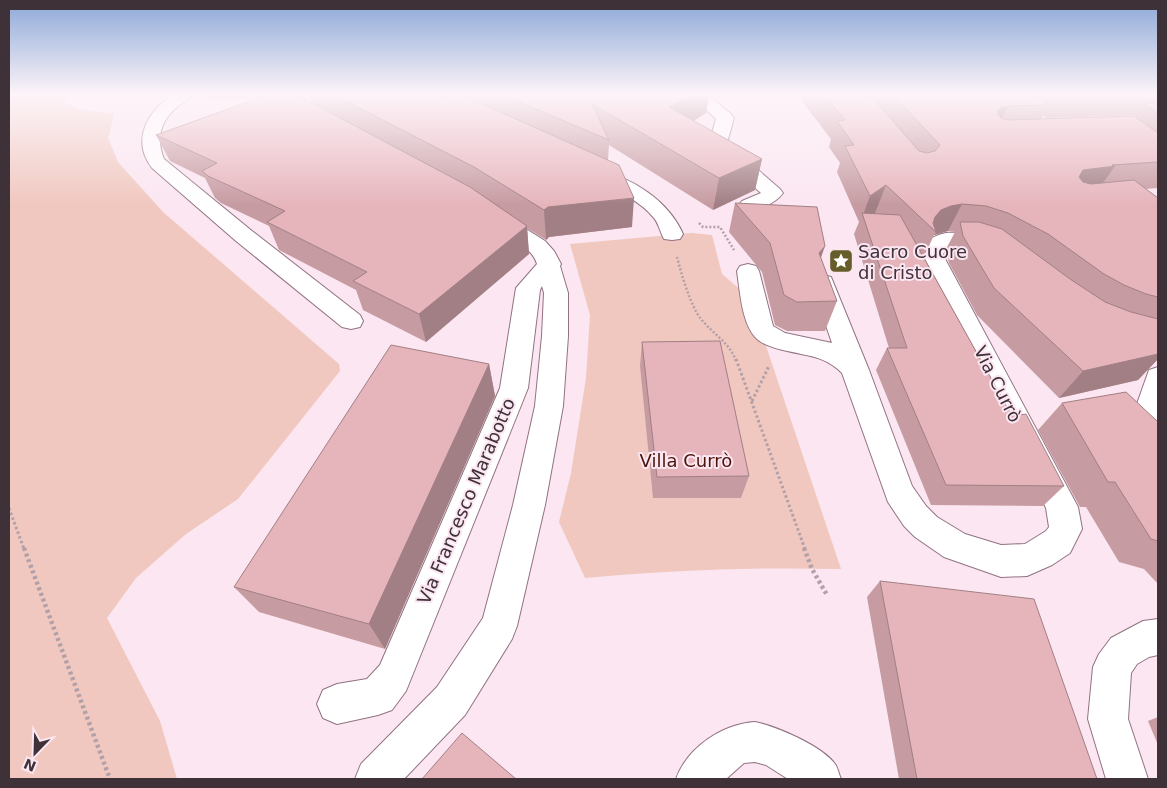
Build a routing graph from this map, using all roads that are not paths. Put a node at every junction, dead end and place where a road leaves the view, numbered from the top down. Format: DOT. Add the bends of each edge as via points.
graph roads {
  1 [pos="151,132"];
  2 [pos="721,132"];
  3 [pos="579,167"];
  4 [pos="474,205"];
  5 [pos="749,205"];
  6 [pos="672,234"];
  7 [pos="1008,259"];
  8 [pos="550,264"];
  9 [pos="748,271"];
  10 [pos="823,282"];
  11 [pos="351,321"];
  12 [pos="856,370"];
  13 [pos="1158,377"];
  14 [pos="1158,435"];
  15 [pos="1158,637"];
  16 [pos="337,704"];
  17 [pos="376,779"];
  18 [pos="697,779"];
  19 [pos="820,779"];
  20 [pos="1127,779"];
  1 -- 11 [label="street" via="154,159"];
  2 -- 5 [label="street" via="718,143 723,150 773,193"];
  3 -- 6 [label="street" via="634,192 657,207 669,223"];
  4 -- 8 [label="street" via="537,246"];
  7 -- 12 [label="street, Via Currò" via="985,245 966,240 944,240 932,248 936,264 1062,507 1066,529 1058,542 1027,560 1002,561 956,546 926,527 899,493"];
  8 -- 16 [label="street, Via Francesco Marabotto" via="528,288 514,388 393,678 378,696"];
  8 -- 17 [label="street" via="556,293 549,406 499,626 451,701"];
  9 -- 12 [label="street" via="758,319 764,331 774,338 835,354"];
  10 -- 12 [label="street, Via Currò"];
  13 -- 14 [label="street" via="1147,415"];
  15 -- 20 [label="street" via="1143,639 1124,651 1112,667 1108,719"];
  18 -- 19 [label="street" via="731,748 749,740 789,755"];
}
